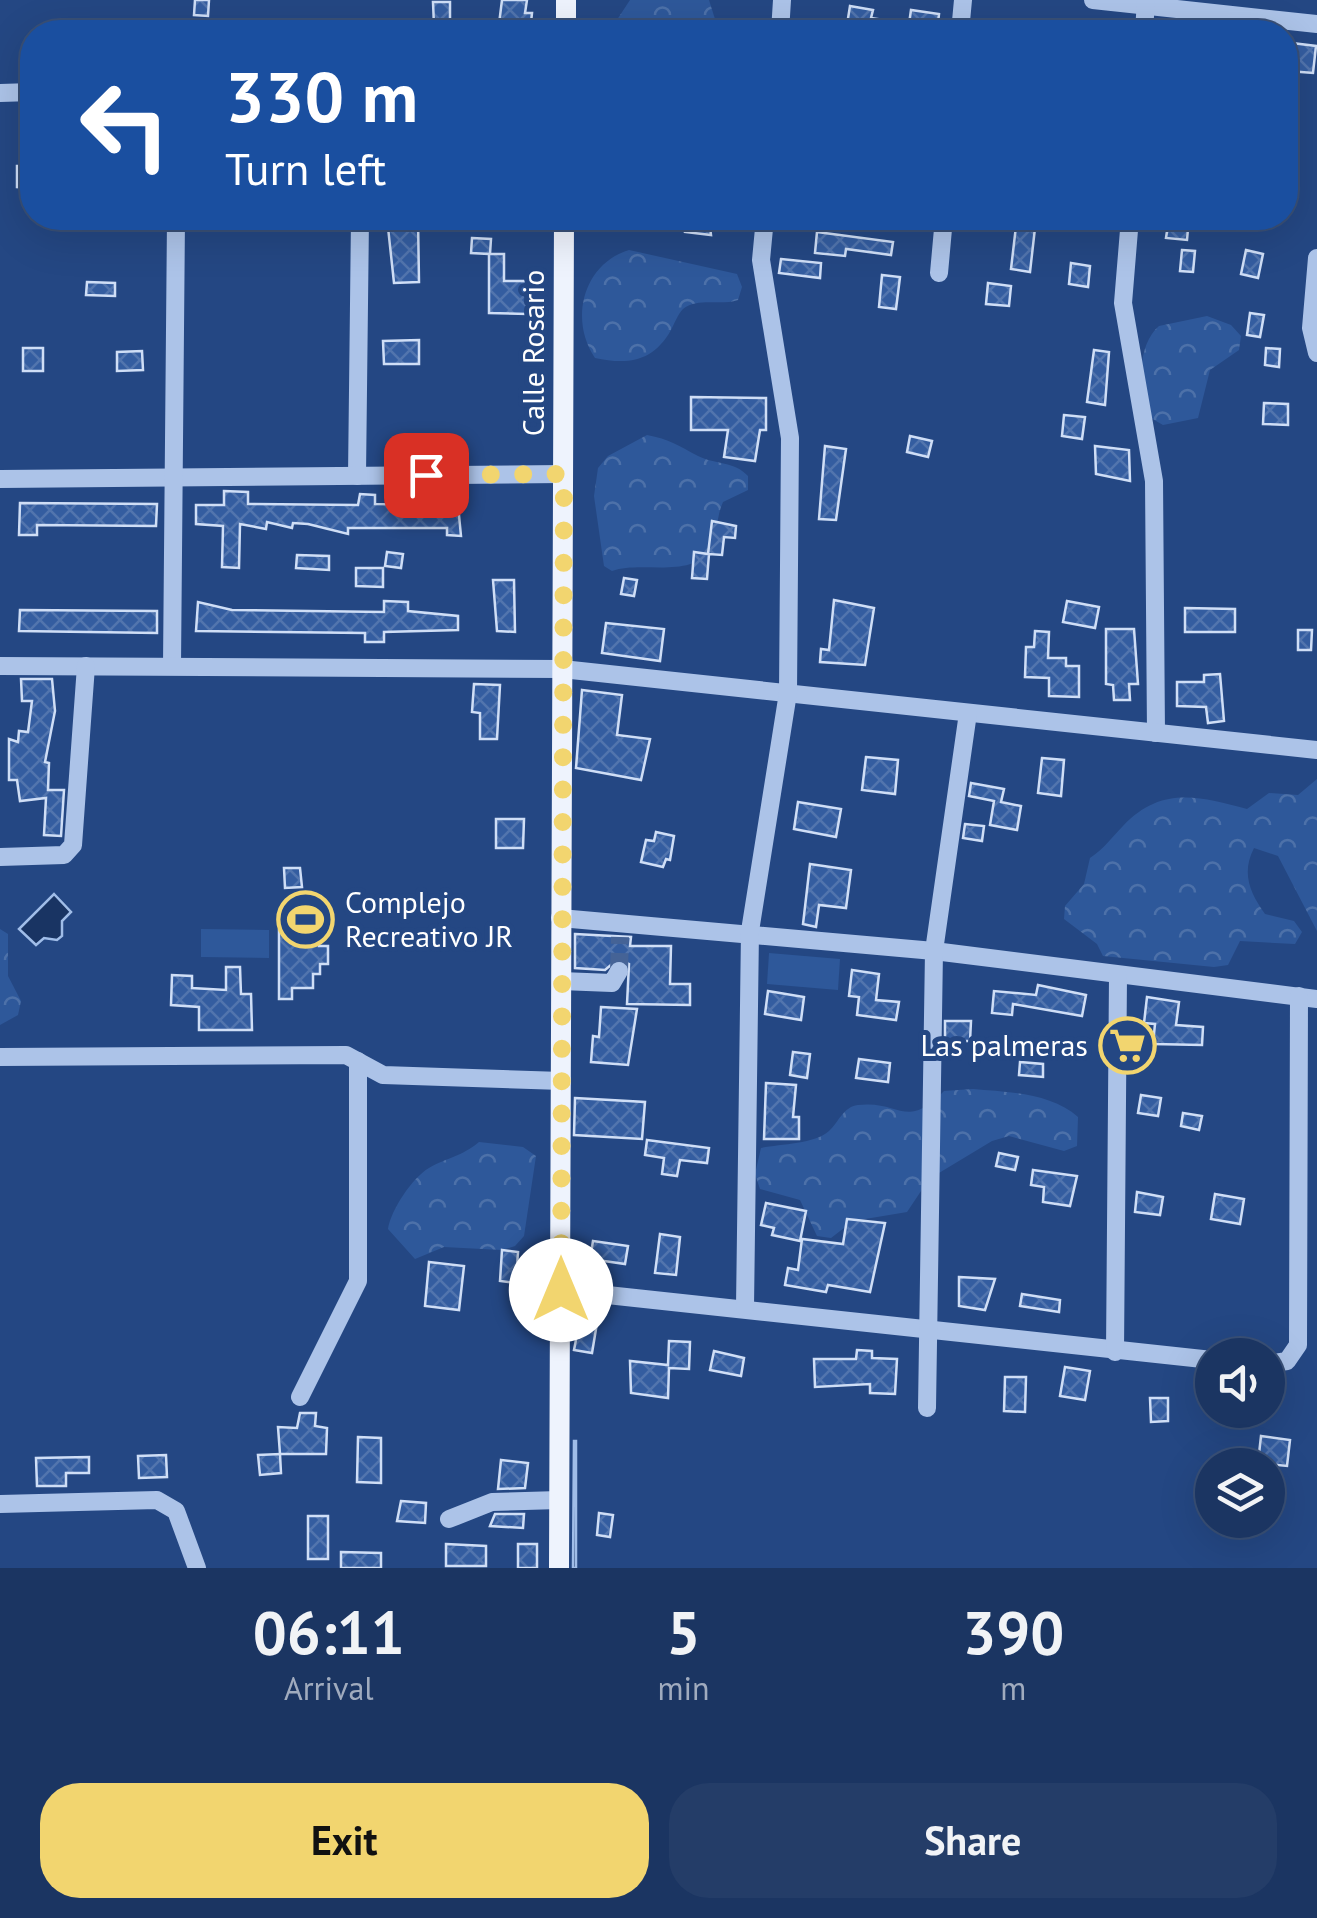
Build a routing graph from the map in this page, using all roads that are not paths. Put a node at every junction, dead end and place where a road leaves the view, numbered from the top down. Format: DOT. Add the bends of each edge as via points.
graph roads {
  1 [pos="1093,0"];
  2 [pos="1146,3"];
  3 [pos="1284,20"];
  4 [pos="176,230"];
  5 [pos="360,230"];
  6 [pos="564,230"];
  7 [pos="764,230"];
  8 [pos="943,230"];
  9 [pos="1129,230"];
  10 [pos="1317,258"];
  11 [pos="939,273"];
  12 [pos="1317,353"];
  13 [pos="564,474"];
  14 [pos="357,476"];
  15 [pos="172,477"];
  16 [pos="0,480"];
  17 [pos="172,665"];
  18 [pos="0,666"];
  19 [pos="86,666"];
  20 [pos="562,669"];
  21 [pos="788,693"];
  22 [pos="968,712"];
  23 [pos="1156,733"];
  24 [pos="1317,750"];
  25 [pos="0,857"];
  26 [pos="560,918"];
  27 [pos="750,931"];
  28 [pos="934,951"];
  29 [pos="619,971"];
  30 [pos="1118,976"];
  31 [pos="561,981"];
  32 [pos="1308,997"];
  33 [pos="0,1057"];
  34 [pos="358,1061"];
  35 [pos="562,1081"];
  36 [pos="561,1290"];
  37 [pos="745,1307"];
  38 [pos="928,1330"];
  39 [pos="1116,1352"];
  40 [pos="1195,1359"];
  41 [pos="1285,1361"];
  42 [pos="300,1397"];
  43 [pos="927,1408"];
  44 [pos="558,1500"];
  45 [pos="0,1504"];
  46 [pos="449,1518"];
  47 [pos="197,1568"];
  48 [pos="558,1568"];
  1 -- 2 [label="street"];
  2 -- 3 [label="street"];
  4 -- 15 [label="street"];
  5 -- 14 [label="street"];
  6 -- 13 [label="main road, Calle Rosario"];
  7 -- 21 [label="street" via="761,260 790,438"];
  8 -- 11 [label="street"];
  9 -- 23 [label="street" via="1123,303 1154,480"];
  10 -- 12 [label="street" via="1311,328"];
  13 -- 14 [label="street"];
  13 -- 20 [label="main road, Calle Rosario"];
  14 -- 15 [label="street"];
  15 -- 16 [label="street"];
  15 -- 17 [label="street"];
  17 -- 19 [label="street"];
  17 -- 20 [label="street"];
  18 -- 19 [label="street"];
  19 -- 25 [label="street" via="73,845 64,855"];
  20 -- 21 [label="street"];
  20 -- 26 [label="main road, Calle Rosario"];
  21 -- 22 [label="street"];
  21 -- 27 [label="street"];
  22 -- 23 [label="street"];
  22 -- 28 [label="street"];
  23 -- 24 [label="street"];
  26 -- 27 [label="street" via="620,929"];
  26 -- 31 [label="main road, Calle Rosario"];
  27 -- 28 [label="street"];
  27 -- 37 [label="street"];
  28 -- 30 [label="street"];
  28 -- 38 [label="street"];
  29 -- 31 [label="street" via="612,983"];
  30 -- 32 [label="street"];
  30 -- 39 [label="street"];
  31 -- 35 [label="main road, Calle Rosario"];
  32 -- 41 [label="street" via="1298,1345"];
  33 -- 34 [label="street" via="346,1055"];
  34 -- 35 [label="street" via="383,1075"];
  34 -- 42 [label="street" via="358,1281"];
  35 -- 36 [label="main road, Calle Rosario"];
  36 -- 37 [label="street"];
  36 -- 44 [label="main road, Calle Rosario"];
  37 -- 38 [label="street"];
  38 -- 39 [label="street"];
  38 -- 43 [label="street"];
  39 -- 40 [label="street"];
  44 -- 46 [label="street" via="492,1502"];
  44 -- 48 [label="main road, Calle Rosario"];
  45 -- 47 [label="street" via="156,1500 176,1511"];
}
